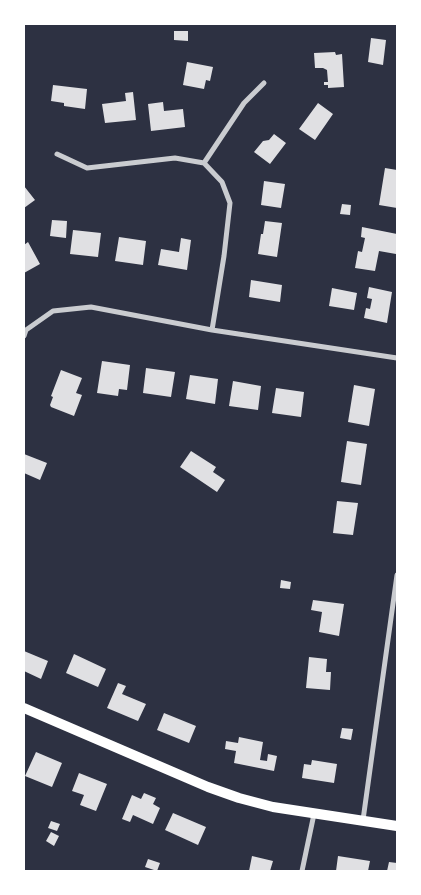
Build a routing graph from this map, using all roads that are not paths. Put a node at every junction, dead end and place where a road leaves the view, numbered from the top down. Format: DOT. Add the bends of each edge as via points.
graph roads {
  1 [pos="264,83"];
  2 [pos="57,154"];
  3 [pos="204,163"];
  4 [pos="212,330"];
  5 [pos="24,336"];
  6 [pos="397,358"];
  7 [pos="397,575"];
  8 [pos="24,708"];
  9 [pos="314,813"];
  10 [pos="363,820"];
  11 [pos="397,826"];
  12 [pos="302,871"];
  1 -- 3 [label="street" via="244,103"];
  2 -- 3 [label="street" via="87,168 175,158"];
  3 -- 4 [label="street" via="222,182 230,203"];
  4 -- 5 [label="street" via="91,306 53,311 26,330"];
  4 -- 6 [label="street"];
  7 -- 10 [label="street"];
  8 -- 9 [label="main road" via="225,794 273,807"];
  9 -- 10 [label="main road"];
  9 -- 12 [label="street"];
  10 -- 11 [label="main road"];
}
